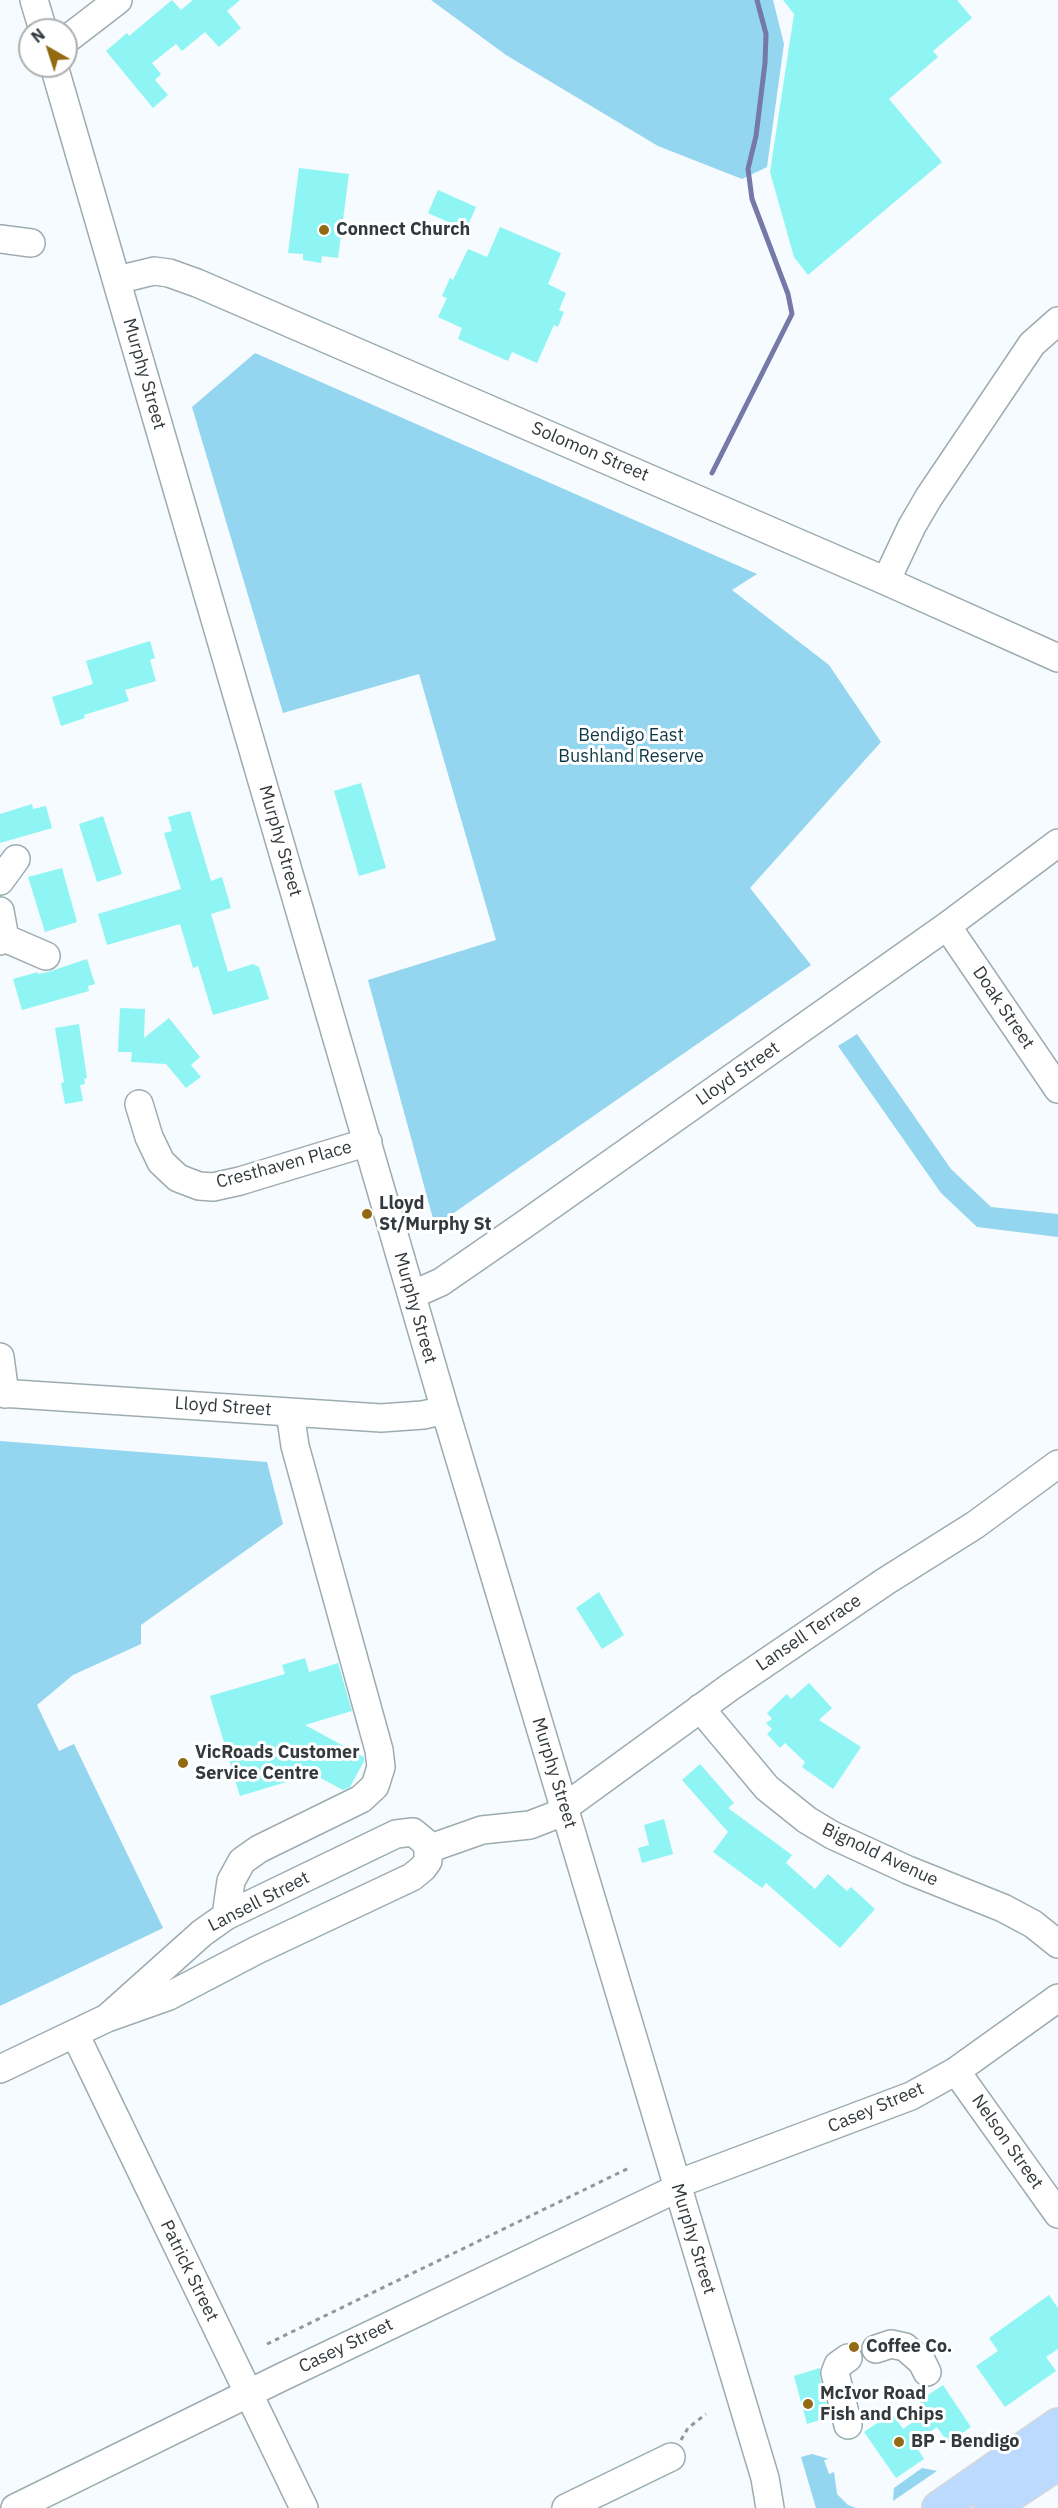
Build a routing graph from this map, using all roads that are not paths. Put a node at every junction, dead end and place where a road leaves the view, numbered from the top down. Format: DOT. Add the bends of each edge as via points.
graph roads {
  1 [pos="34,0"];
  2 [pos="118,0"];
  3 [pos="39,18"];
  4 [pos="78,31"];
  5 [pos="58,78"];
  6 [pos="0,239"];
  7 [pos="31,243"];
  8 [pos="117,280"];
  9 [pos="1058,321"];
  10 [pos="886,580"];
  11 [pos="1058,658"];
  12 [pos="1058,843"];
  13 [pos="16,859"];
  14 [pos="0,881"];
  15 [pos="947,927"];
  16 [pos="1,930"];
  17 [pos="46,956"];
  18 [pos="1058,1089"];
  19 [pos="139,1104"];
  20 [pos="368,1142"];
  21 [pos="412,1295"];
  22 [pos="0,1357"];
  23 [pos="2,1394"];
  24 [pos="445,1410"];
  25 [pos="290,1412"];
  26 [pos="1058,1464"];
  27 [pos="700,1708"];
  28 [pos="565,1809"];
  29 [pos="428,1849"];
  30 [pos="226,1916"];
  31 [pos="1058,1944"];
  32 [pos="1058,1998"];
  33 [pos="107,2018"];
  34 [pos="75,2034"];
  35 [pos="0,2070"];
  36 [pos="956,2071"];
  37 [pos="677,2186"];
  38 [pos="1058,2214"];
  39 [pos="876,2349"];
  40 [pos="848,2358"];
  41 [pos="927,2372"];
  42 [pos="248,2393"];
  43 [pos="848,2425"];
  44 [pos="1058,2425"];
  45 [pos="671,2457"];
  46 [pos="1058,2463"];
  47 [pos="765,2478"];
  48 [pos="15,2508"];
  49 [pos="304,2508"];
  50 [pos="566,2508"];
  51 [pos="770,2508"];
  52 [pos="780,2508"];
  53 [pos="939,2508"];
  54 [pos="990,2508"];
  1 -- 3 [label="street"];
  2 -- 4 [label="street"];
  5 -- 8 [label="street, Murphy Street"];
  6 -- 7 [label="street"];
  8 -- 10 [label="street, Solomon Street" via="154,271 197,283"];
  8 -- 20 [label="street, Murphy Street"];
  9 -- 10 [label="street" via="1032,344 929,497"];
  10 -- 11 [label="street, Solomon Street"];
  12 -- 15 [label="street, Lloyd Street"];
  13 -- 14 [label="street"];
  15 -- 18 [label="street, Doak Street"];
  15 -- 21 [label="street, Lloyd Street" via="451,1276"];
  16 -- 17 [label="street"];
  19 -- 20 [label="street, Cresthaven Place" via="161,1162 178,1178 200,1186 240,1181"];
  20 -- 21 [label="street, Murphy Street"];
  21 -- 24 [label="street, Murphy Street"];
  22 -- 23 [label="street"];
  23 -- 25 [label="street, Lloyd Street"];
  24 -- 25 [label="street, Lloyd Street" via="381,1418"];
  24 -- 28 [label="street, Murphy Street"];
  25 -- 30 [label="street" via="295,1446 381,1767 375,1786 361,1799 242,1861 231,1881"];
  26 -- 27 [label="street, Lansell Terrace"];
  27 -- 28 [label="street, Lansell Terrace"];
  27 -- 31 [label="street, Bignold Avenue" via="767,1788 807,1820 908,1870 1003,1908 1033,1924"];
  28 -- 29 [label="street" via="530,1825 482,1830"];
  28 -- 37 [label="street, Murphy Street"];
  29 -- 30 [label="street, Lansell Street" via="413,1832 402,1832"];
  29 -- 33 [label="street, Lansell Street" via="426,1865 412,1877 169,1996"];
  30 -- 33 [label="street, Lansell Street" via="202,1932"];
  32 -- 36 [label="street, Casey Street"];
  33 -- 34 [label="street, Lansell Street"];
  34 -- 35 [label="street, Lansell Street"];
  34 -- 42 [label="street, Patrick Street"];
  36 -- 37 [label="street, Casey Street" via="862,2116"];
  36 -- 38 [label="street, Nelson Street"];
  37 -- 42 [label="street, Casey Street"];
  37 -- 47 [label="street, Murphy Street"];
  39 -- 41 [label="street" via="891,2344 906,2347 922,2361"];
  40 -- 43 [label="street" via="835,2373"];
  42 -- 48 [label="street, Casey Street"];
  42 -- 49 [label="street, Patrick Street"];
  44 -- 53 [label="main road"];
  45 -- 50 [label="street"];
  46 -- 54 [label="main road"];
  47 -- 51 [label="street, Murphy Street"];
  47 -- 52 [label="street, Murphy Street"];
}
